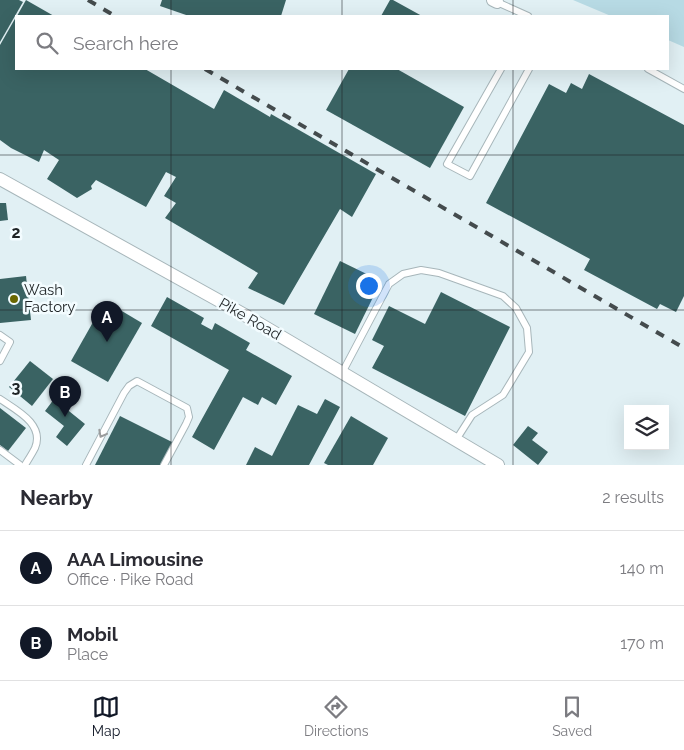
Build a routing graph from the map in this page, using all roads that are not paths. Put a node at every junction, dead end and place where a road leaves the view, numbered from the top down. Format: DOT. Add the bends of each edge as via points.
graph roads {
  1 [pos="495,1"];
  2 [pos="526,15"];
  3 [pos="500,70"];
  4 [pos="528,70"];
  5 [pos="650,70"];
  6 [pos="684,89"];
  7 [pos="0,178"];
  8 [pos="0,335"];
  9 [pos="0,361"];
  10 [pos="342,373"];
  11 [pos="0,399"];
  12 [pos="456,440"];
  13 [pos="0,450"];
  14 [pos="20,465"];
  15 [pos="25,465"];
  16 [pos="86,465"];
  17 [pos="164,465"];
  18 [pos="498,465"];
  1 -- 2 [label="lane"];
  3 -- 4 [label="lane" via="447,164 470,176"];
  5 -- 6 [label="lane"];
  7 -- 10 [label="street, Pike Road"];
  8 -- 9 [label="lane" via="10,342"];
  10 -- 12 [label="street, Pike Road"];
  10 -- 12 [label="lane" via="389,284 403,274 421,270 439,273 503,296 516,308 527,328 529,352 503,395 472,415"];
  11 -- 15 [label="lane" via="30,420 37,433 36,447"];
  12 -- 18 [label="street, Pike Road"];
  13 -- 14 [label="lane"];
  17 -- 16 [label="lane, one-way" via="186,424 187,408 137,381 129,386 118,404"];
}
